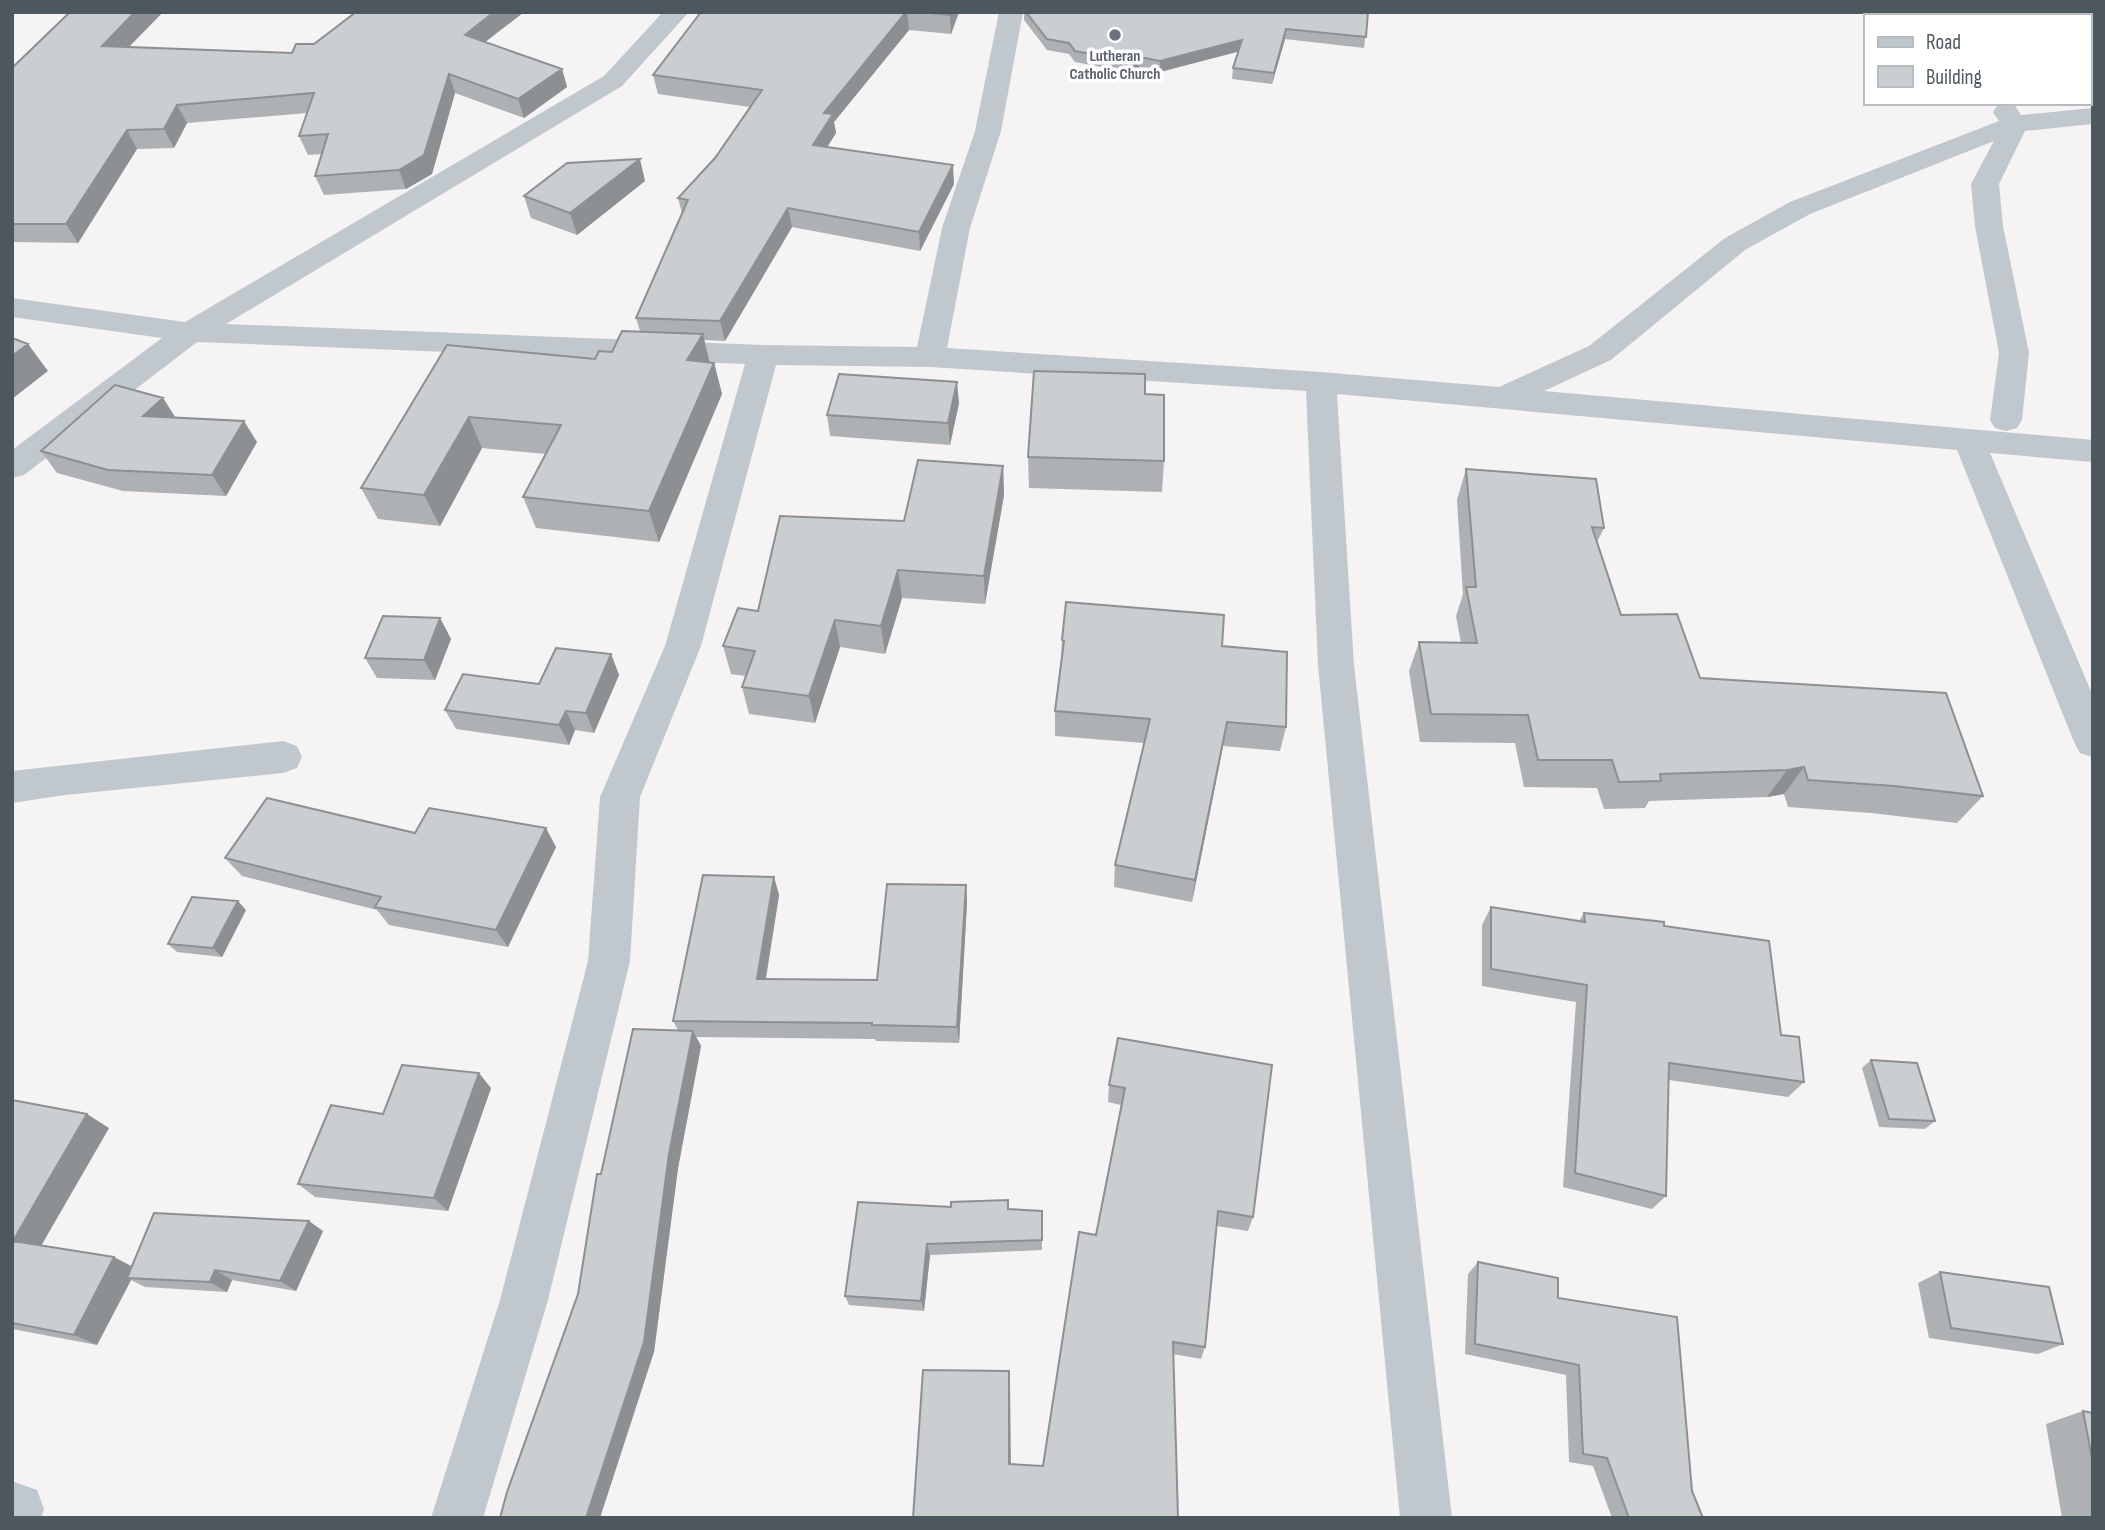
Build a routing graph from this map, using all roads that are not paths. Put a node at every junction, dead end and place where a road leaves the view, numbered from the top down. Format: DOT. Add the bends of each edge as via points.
graph roads {
  1 [pos="677,12"];
  2 [pos="1011,12"];
  3 [pos="2068,12"];
  4 [pos="2093,13"];
  5 [pos="2008,114"];
  6 [pos="2093,116"];
  7 [pos="12,307"];
  8 [pos="190,332"];
  9 [pos="763,355"];
  10 [pos="930,357"];
  11 [pos="1321,382"];
  12 [pos="1503,398"];
  13 [pos="2006,420"];
  14 [pos="1968,438"];
  15 [pos="2093,451"];
  16 [pos="12,467"];
  17 [pos="2093,742"];
  18 [pos="283,757"];
  19 [pos="12,787"];
  20 [pos="457,1518"];
  21 [pos="1426,1518"];
  1 -- 8 [label="street" via="613,81"];
  2 -- 10 [label="street" via="988,131 956,228"];
  3 -- 4 [label="street"];
  5 -- 6 [label="street"];
  5 -- 12 [label="street" via="1801,208 1735,244 1601,353"];
  5 -- 13 [label="street" via="2003,152 1985,184 2014,353"];
  7 -- 8 [label="street"];
  8 -- 9 [label="street"];
  8 -- 16 [label="street"];
  9 -- 10 [label="street"];
  9 -- 20 [label="street" via="683,646 620,797 609,961 524,1300"];
  10 -- 11 [label="street"];
  11 -- 12 [label="street"];
  11 -- 21 [label="street" via="1336,665"];
  12 -- 14 [label="street"];
  14 -- 15 [label="street"];
  14 -- 17 [label="street"];
  18 -- 19 [label="street"];
}
